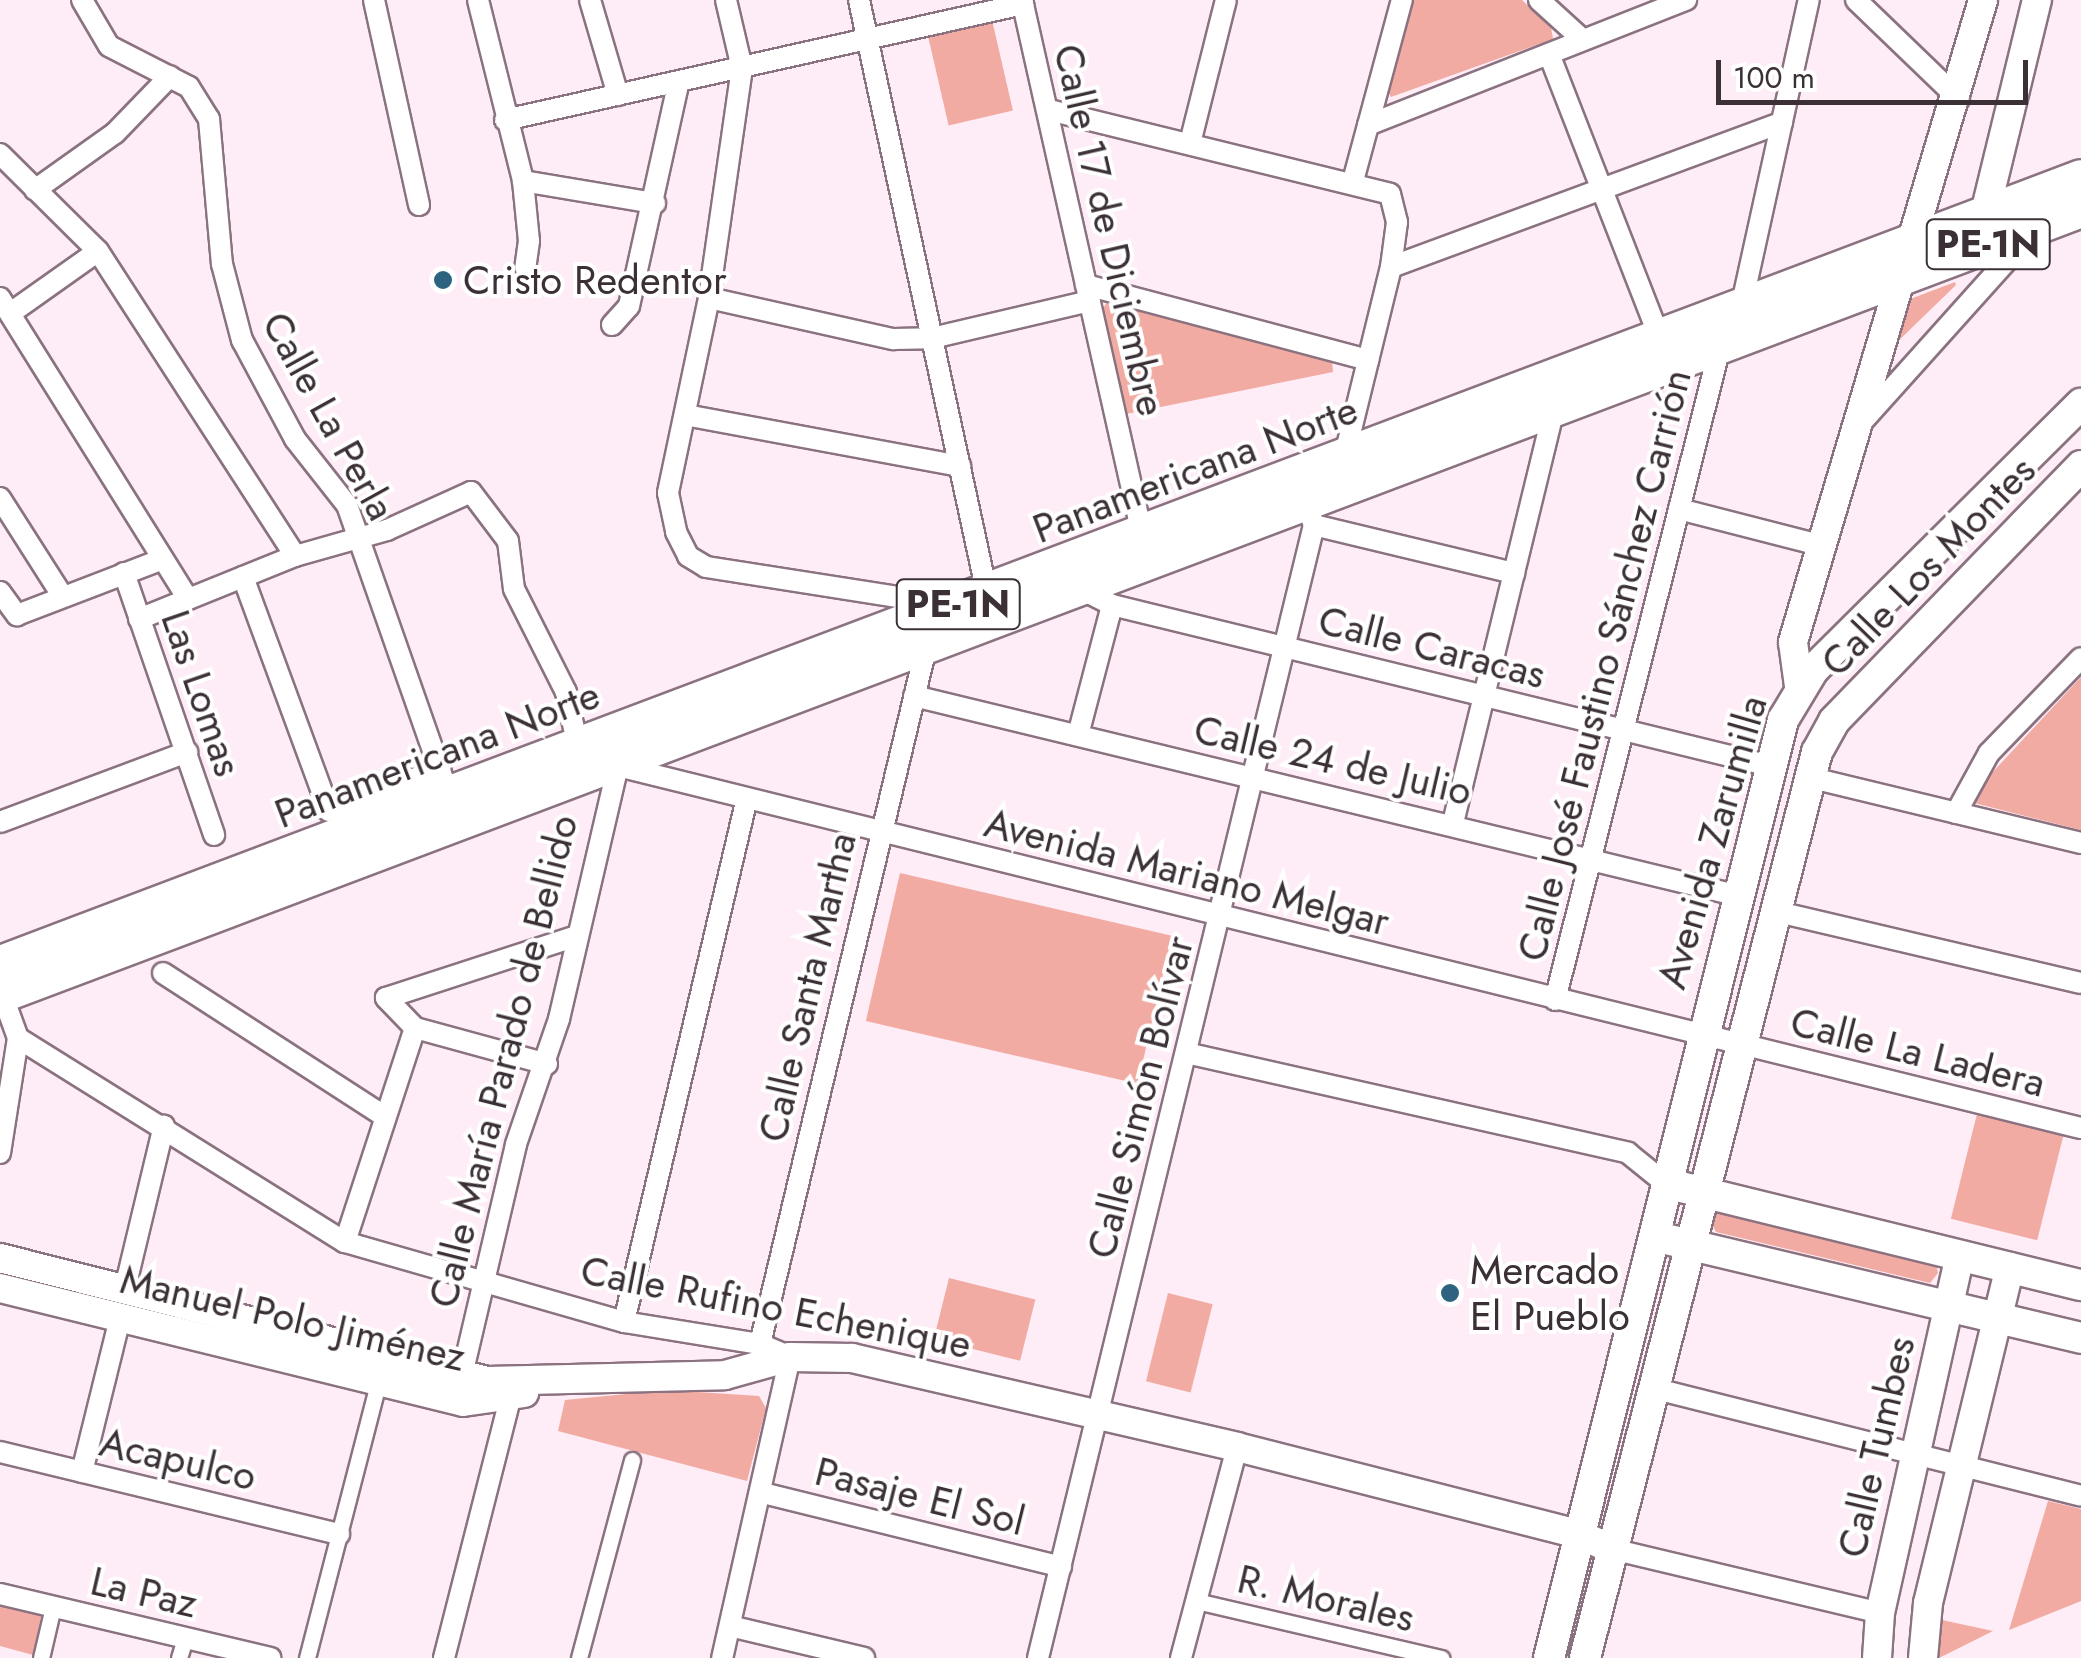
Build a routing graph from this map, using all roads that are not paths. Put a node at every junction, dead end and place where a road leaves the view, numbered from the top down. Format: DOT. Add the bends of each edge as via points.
graph roads {
  1 [pos="82,0"];
  2 [pos="374,0"];
  3 [pos="478,0"];
  4 [pos="590,0"];
  5 [pos="726,0"];
  6 [pos="859,0"];
  7 [pos="1226,0"];
  8 [pos="1402,0"];
  9 [pos="1539,0"];
  10 [pos="1686,0"];
  11 [pos="1809,0"];
  12 [pos="1856,0"];
  13 [pos="1984,0"];
  14 [pos="2036,0"];
  15 [pos="1022,2"];
  16 [pos="868,39"];
  17 [pos="1584,40"];
  18 [pos="1549,54"];
  19 [pos="742,68"];
  20 [pos="170,76"];
  21 [pos="679,82"];
  22 [pos="618,95"];
  23 [pos="1959,99"];
  24 [pos="1049,110"];
  25 [pos="505,120"];
  26 [pos="1782,122"];
  27 [pos="1368,125"];
  28 [pos="1190,143"];
  29 [pos="0,154"];
  30 [pos="2081,177"];
  31 [pos="18,178"];
  32 [pos="523,180"];
  33 [pos="1353,181"];
  34 [pos="1601,190"];
  35 [pos="655,203"];
  36 [pos="419,205"];
  37 [pos="2081,209"];
  38 [pos="1985,213"];
  39 [pos="2039,225"];
  40 [pos="1912,239"];
  41 [pos="98,251"];
  42 [pos="1390,267"];
  43 [pos="524,268"];
  44 [pos="1896,280"];
  45 [pos="1088,293"];
  46 [pos="709,298"];
  47 [pos="6,305"];
  48 [pos="1741,308"];
  49 [pos="612,325"];
  50 [pos="932,338"];
  51 [pos="1660,339"];
  52 [pos="1720,347"];
  53 [pos="1368,360"];
  54 [pos="2081,404"];
  55 [pos="1553,412"];
  56 [pos="685,415"];
  57 [pos="1857,427"];
  58 [pos="1344,458"];
  59 [pos="960,466"];
  60 [pos="2081,466"];
  61 [pos="0,498"];
  62 [pos="1679,509"];
  63 [pos="1310,514"];
  64 [pos="1142,534"];
  65 [pos="360,540"];
  66 [pos="1823,546"];
  67 [pos="296,556"];
  68 [pos="163,558"];
  69 [pos="1514,572"];
  70 [pos="124,573"];
  71 [pos="243,577"];
  72 [pos="1079,588"];
  73 [pos="0,592"];
  74 [pos="63,597"];
  75 [pos="188,599"];
  76 [pos="971,599"];
  77 [pos="1112,605"];
  78 [pos="139,619"];
  79 [pos="1285,647"];
  80 [pos="926,648"];
  81 [pos="2081,658"];
  82 [pos="1799,686"];
  83 [pos="914,696"];
  84 [pos="1484,696"];
  85 [pos="1623,730"];
  86 [pos="1078,735"];
  87 [pos="578,747"];
  88 [pos="187,752"];
  89 [pos="618,766"];
  90 [pos="1771,766"];
  91 [pos="1808,777"];
  92 [pos="1253,778"];
  93 [pos="444,782"];
  94 [pos="747,798"];
  95 [pos="1956,812"];
  96 [pos="0,821"];
  97 [pos="1453,824"];
  98 [pos="880,831"];
  99 [pos="214,835"];
  100 [pos="2081,843"];
  101 [pos="1590,860"];
  102 [pos="1735,895"];
  103 [pos="1774,911"];
  104 [pos="1220,916"];
  105 [pos="574,936"];
  106 [pos="163,973"];
  107 [pos="2081,983"];
  108 [pos="1,984"];
  109 [pos="1555,1000"];
  110 [pos="415,1028"];
  111 [pos="1699,1036"];
  112 [pos="18,1038"];
  113 [pos="1739,1045"];
  114 [pos="1186,1053"];
  115 [pos="546,1064"];
  116 [pos="384,1116"];
  117 [pos="164,1126"];
  118 [pos="2081,1128"];
  119 [pos="0,1152"];
  120 [pos="1665,1183"];
  121 [pos="1701,1192"];
  122 [pos="1652,1236"];
  123 [pos="345,1242"];
  124 [pos="1688,1244"];
  125 [pos="1960,1255"];
  126 [pos="0,1258"];
  127 [pos="2010,1268"];
  128 [pos="481,1282"];
  129 [pos="2081,1285"];
  130 [pos="0,1288"];
  131 [pos="125,1288"];
  132 [pos="1948,1306"];
  133 [pos="1998,1317"];
  134 [pos="120,1319"];
  135 [pos="624,1322"];
  136 [pos="2081,1338"];
  137 [pos="760,1344"];
  138 [pos="790,1358"];
  139 [pos="462,1375"];
  140 [pos="378,1383"];
  141 [pos="1652,1388"];
  142 [pos="512,1390"];
  143 [pos="1098,1416"];
  144 [pos="1237,1447"];
  145 [pos="0,1452"];
  146 [pos="1915,1454"];
  147 [pos="632,1460"];
  148 [pos="1962,1466"];
  149 [pos="82,1472"];
  150 [pos="763,1493"];
  151 [pos="2081,1496"];
  152 [pos="339,1534"];
  153 [pos="1578,1534"];
  154 [pos="1612,1549"];
  155 [pos="1061,1567"];
  156 [pos="0,1594"];
  157 [pos="1196,1601"];
  158 [pos="53,1607"];
  159 [pos="1880,1613"];
  160 [pos="730,1626"];
  161 [pos="182,1648"];
  162 [pos="41,1658"];
  163 [pos="272,1658"];
  164 [pos="307,1658"];
  165 [pos="444,1658"];
  166 [pos="579,1658"];
  167 [pos="722,1658"];
  168 [pos="864,1658"];
  169 [pos="1038,1658"];
  170 [pos="1181,1658"];
  171 [pos="1441,1658"];
  172 [pos="1549,1658"];
  173 [pos="1585,1658"];
  174 [pos="1877,1658"];
  175 [pos="1923,1658"];
  1 -- 20 [label="street, Calle La Perla" via="109,46"];
  2 -- 36 [label="street"];
  3 -- 25 [label="street"];
  4 -- 22 [label="street"];
  5 -- 19 [label="street"];
  6 -- 16 [label="street"];
  7 -- 28 [label="street"];
  8 -- 27 [label="street"];
  9 -- 17 [label="street"];
  10 -- 17 [label="street"];
  11 -- 26 [label="street"];
  12 -- 23 [label="street"];
  13 -- 23 [label="street, Avenida Zarumilla"];
  14 -- 38 [label="street"];
  15 -- 16 [label="street"];
  15 -- 24 [label="street, Calle 17 de Diciembre"];
  16 -- 19 [label="street"];
  16 -- 50 [label="street"];
  17 -- 18 [label="street"];
  18 -- 27 [label="street"];
  18 -- 34 [label="street"];
  19 -- 21 [label="street"];
  19 -- 46 [label="street"];
  20 -- 31 [label="street" via="114,133"];
  20 -- 65 [label="street, Calle La Perla" via="189,87 208,119 222,264 242,340 296,439 348,505"];
  21 -- 22 [label="street"];
  21 -- 35 [label="street"];
  22 -- 25 [label="street"];
  23 -- 40 [label="street, Avenida Zarumilla"];
  24 -- 28 [label="street"];
  24 -- 45 [label="street, Calle 17 de Diciembre"];
  25 -- 32 [label="street"];
  26 -- 34 [label="street"];
  26 -- 48 [label="street"];
  27 -- 33 [label="street"];
  28 -- 33 [label="street"];
  29 -- 31 [label="street"];
  30 -- 38 [label="highway, Panamericana Norte / PE-1N"];
  31 -- 41 [label="street"];
  32 -- 35 [label="street"];
  32 -- 43 [label="street" via="529,242"];
  33 -- 42 [label="street" via="1390,194 1397,222"];
  34 -- 42 [label="street"];
  34 -- 51 [label="street"];
  35 -- 49 [label="street" via="629,306"];
  37 -- 39 [label="highway, Panamericana Norte / PE-1N"];
  38 -- 40 [label="highway, Panamericana Norte / PE-1N"];
  39 -- 44 [label="highway, Panamericana Norte / PE-1N"];
  39 -- 57 [label="street"];
  40 -- 44 [label="street, Avenida Zarumilla"];
  40 -- 48 [label="highway, Panamericana Norte / PE-1N"];
  41 -- 47 [label="street"];
  41 -- 67 [label="street"];
  42 -- 53 [label="street"];
  44 -- 52 [label="highway, Panamericana Norte / PE-1N"];
  44 -- 57 [label="street, Avenida Zarumilla"];
  45 -- 50 [label="street"];
  45 -- 53 [label="street"];
  45 -- 64 [label="street, Calle 17 de Diciembre"];
  46 -- 50 [label="street" via="893,339"];
  46 -- 56 [label="street"];
  47 -- 68 [label="street"];
  48 -- 51 [label="highway, Panamericana Norte / PE-1N"];
  50 -- 59 [label="street"];
  51 -- 58 [label="highway, Panamericana Norte / PE-1N"];
  52 -- 55 [label="highway, Panamericana Norte / PE-1N"];
  52 -- 62 [label="street, Calle José Faustino Sánchez Carrión"];
  53 -- 58 [label="street"];
  54 -- 82 [label="main road"];
  55 -- 63 [label="highway, Panamericana Norte / PE-1N"];
  55 -- 69 [label="street"];
  56 -- 59 [label="street"];
  56 -- 76 [label="street" via="668,493 688,556 743,574"];
  57 -- 66 [label="street, Avenida Zarumilla"];
  58 -- 64 [label="highway, Panamericana Norte / PE-1N"];
  59 -- 76 [label="street"];
  60 -- 91 [label="main road, Calle Los Montes" via="1834,721"];
  61 -- 74 [label="street"];
  62 -- 66 [label="street"];
  62 -- 85 [label="street, Calle José Faustino Sánchez Carrión"];
  63 -- 69 [label="street"];
  63 -- 72 [label="highway, Panamericana Norte / PE-1N"];
  63 -- 79 [label="street, Calle Simón Bolívar"];
  64 -- 76 [label="highway, Panamericana Norte / PE-1N"];
  65 -- 67 [label="street"];
  65 -- 87 [label="street" via="472,492 508,541 514,589 566,692"];
  65 -- 93 [label="street, Calle La Perla"];
  66 -- 82 [label="street, Avenida Zarumilla" via="1793,642"];
  67 -- 71 [label="street"];
  68 -- 70 [label="street"];
  68 -- 75 [label="street"];
  69 -- 84 [label="street"];
  70 -- 74 [label="street"];
  70 -- 78 [label="street, Las Lomas"];
  71 -- 75 [label="street"];
  71 -- 93 [label="street" via="329,812"];
  72 -- 77 [label="street, Calle Caracas"];
  72 -- 80 [label="highway, Panamericana Norte / PE-1N"];
  73 -- 74 [label="street" via="17,615"];
  75 -- 78 [label="street"];
  76 -- 87 [label="highway, Panamericana Norte / PE-1N"];
  77 -- 79 [label="street, Calle Caracas"];
  77 -- 86 [label="street"];
  78 -- 88 [label="street, Las Lomas"];
  79 -- 84 [label="street, Calle Caracas"];
  79 -- 92 [label="street, Calle Simón Bolívar"];
  80 -- 83 [label="street, Calle Santa Martha"];
  80 -- 89 [label="highway, Panamericana Norte / PE-1N"];
  81 -- 95 [label="street" via="1989,753"];
  82 -- 90 [label="main road, Avenida Zarumilla"];
  83 -- 86 [label="street, Calle 24 de Julio"];
  83 -- 98 [label="street, Calle Santa Martha"];
  84 -- 85 [label="street, Calle Caracas"];
  84 -- 97 [label="street"];
  85 -- 90 [label="street, Calle Caracas"];
  85 -- 101 [label="street, Calle José Faustino Sánchez Carrión"];
  86 -- 92 [label="street, Calle 24 de Julio"];
  87 -- 93 [label="highway, Panamericana Norte / PE-1N"];
  88 -- 96 [label="street"];
  88 -- 99 [label="street, Las Lomas"];
  89 -- 94 [label="street, Avenida Mariano Melgar"];
  89 -- 105 [label="street, Calle María Parado de Bellido"];
  89 -- 108 [label="highway, Panamericana Norte / PE-1N"];
  90 -- 102 [label="main road, Avenida Zarumilla"];
  91 -- 95 [label="street"];
  91 -- 103 [label="main road, Avenida Zarumilla"];
  92 -- 97 [label="street, Calle 24 de Julio"];
  92 -- 104 [label="street, Calle Simón Bolívar"];
  93 -- 108 [label="highway, Panamericana Norte / PE-1N"];
  94 -- 98 [label="street, Avenida Mariano Melgar"];
  94 -- 135 [label="street"];
  95 -- 100 [label="street"];
  97 -- 101 [label="street, Calle 24 de Julio"];
  98 -- 104 [label="street, Avenida Mariano Melgar"];
  98 -- 137 [label="street, Calle Santa Martha"];
  101 -- 102 [label="street, Calle 24 de Julio"];
  101 -- 109 [label="street, Calle José Faustino Sánchez Carrión"];
  102 -- 111 [label="main road, Avenida Zarumilla"];
  103 -- 107 [label="street"];
  103 -- 113 [label="main road, Avenida Zarumilla"];
  104 -- 109 [label="street, Avenida Mariano Melgar"];
  104 -- 114 [label="street, Calle Simón Bolívar"];
  105 -- 110 [label="street" via="386,998"];
  105 -- 115 [label="street, Calle María Parado de Bellido"];
  106 -- 116 [label="street"];
  108 -- 112 [label="street"];
  109 -- 111 [label="street, Avenida Mariano Melgar"];
  110 -- 115 [label="street"];
  110 -- 116 [label="street"];
  111 -- 113 [label="street, Avenida Mariano Melgar"];
  111 -- 120 [label="main road, Avenida Zarumilla"];
  112 -- 117 [label="street, Calle Rufino Echenique"];
  112 -- 119 [label="street"];
  113 -- 118 [label="street, Calle La Ladera"];
  113 -- 121 [label="main road, Avenida Zarumilla"];
  114 -- 120 [label="street" via="1628,1153"];
  114 -- 143 [label="street, Calle Simón Bolívar"];
  115 -- 128 [label="street, Calle María Parado de Bellido" via="516,1144"];
  116 -- 123 [label="street"];
  117 -- 123 [label="street, Calle Rufino Echenique"];
  117 -- 131 [label="street"];
  120 -- 121 [label="main road"];
  120 -- 122 [label="main road, Avenida Zarumilla"];
  121 -- 124 [label="main road, Avenida Zarumilla"];
  121 -- 125 [label="main road"];
  122 -- 124 [label="main road"];
  122 -- 153 [label="main road, Avenida Zarumilla"];
  123 -- 128 [label="street, Calle Rufino Echenique"];
  124 -- 132 [label="main road"];
  124 -- 141 [label="main road, Avenida Zarumilla"];
  125 -- 127 [label="main road"];
  125 -- 132 [label="street, Calle Tumbes"];
  126 -- 131 [label="street, Manuel Polo Jiménez"];
  127 -- 129 [label="main road"];
  127 -- 133 [label="street"];
  128 -- 135 [label="street, Calle Rufino Echenique"];
  128 -- 139 [label="street, Calle María Parado de Bellido"];
  130 -- 134 [label="street, Manuel Polo Jiménez"];
  131 -- 139 [label="street, Manuel Polo Jiménez"];
  132 -- 133 [label="main road"];
  132 -- 146 [label="street, Calle Tumbes"];
  133 -- 136 [label="main road"];
  133 -- 148 [label="street"];
  134 -- 140 [label="street, Manuel Polo Jiménez"];
  134 -- 149 [label="street"];
  135 -- 137 [label="street, Calle Rufino Echenique"];
  137 -- 138 [label="street, Calle Rufino Echenique"];
  138 -- 142 [label="street, Manuel Polo Jiménez" via="725,1375"];
  138 -- 143 [label="street, Calle Rufino Echenique" via="852,1358"];
  138 -- 150 [label="street"];
  139 -- 142 [label="street, Manuel Polo Jiménez"];
  140 -- 142 [label="street, Manuel Polo Jiménez" via="464,1402"];
  140 -- 152 [label="street"];
  141 -- 146 [label="street"];
  141 -- 154 [label="main road, Avenida Zarumilla"];
  142 -- 165 [label="street"];
  143 -- 144 [label="street, Calle Rufino Echenique"];
  143 -- 155 [label="street, Calle Simón Bolívar"];
  144 -- 153 [label="street, Calle Rufino Echenique"];
  144 -- 157 [label="street"];
  145 -- 149 [label="street, Acapulco"];
  146 -- 148 [label="street"];
  146 -- 159 [label="street, Calle Tumbes"];
  147 -- 166 [label="street"];
  148 -- 151 [label="street"];
  148 -- 175 [label="street" via="1928,1603"];
  149 -- 152 [label="street, Acapulco"];
  150 -- 155 [label="street, Pasaje El Sol"];
  150 -- 160 [label="street"];
  152 -- 164 [label="street"];
  153 -- 154 [label="street, Calle Rufino Echenique"];
  153 -- 172 [label="main road, Avenida Zarumilla"];
  154 -- 159 [label="street"];
  154 -- 173 [label="main road, Avenida Zarumilla"];
  155 -- 169 [label="street, Calle Simón Bolívar"];
  156 -- 158 [label="street, La Paz"];
  157 -- 170 [label="street"];
  157 -- 171 [label="street, R. Morales"];
  158 -- 161 [label="street, La Paz"];
  158 -- 162 [label="street"];
  159 -- 174 [label="street, Calle Tumbes"];
  160 -- 167 [label="street"];
  160 -- 168 [label="street"];
  161 -- 163 [label="street, La Paz"];
}
